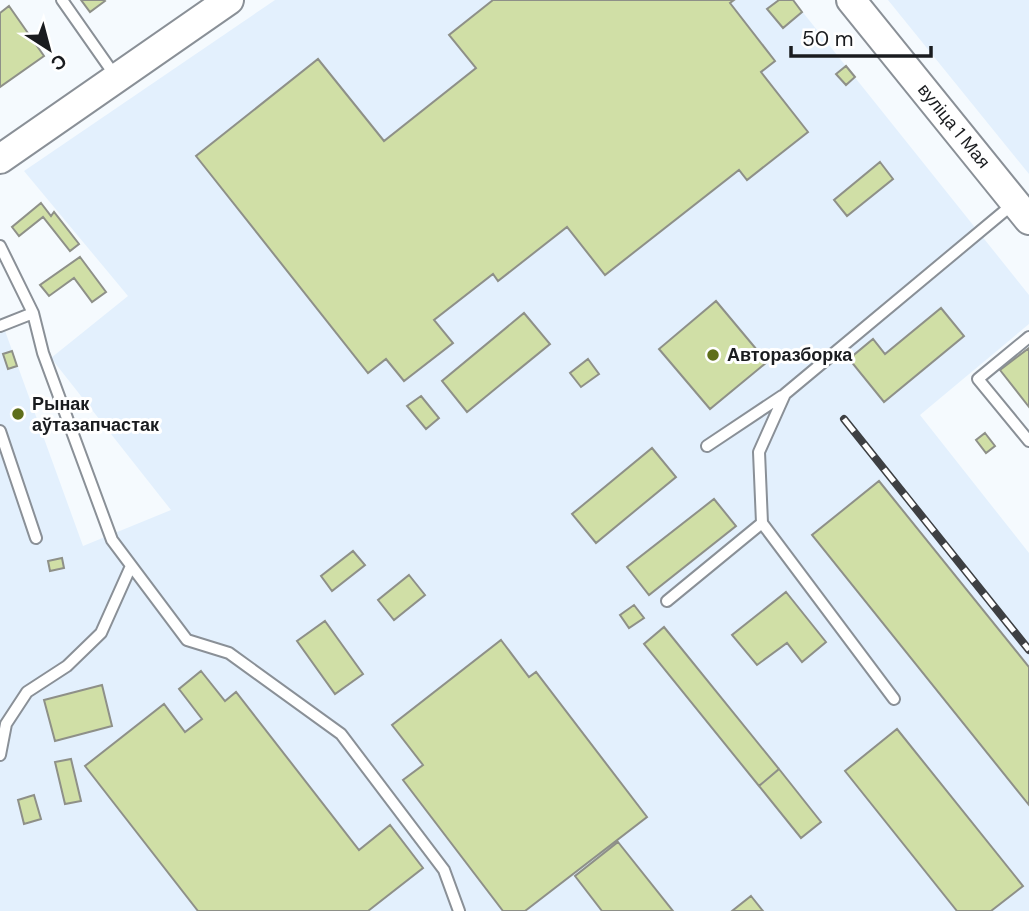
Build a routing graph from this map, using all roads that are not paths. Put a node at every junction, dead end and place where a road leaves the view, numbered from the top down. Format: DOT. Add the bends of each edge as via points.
graph roads {
  1 [pos="62,0"];
  2 [pos="229,0"];
  3 [pos="851,0"];
  4 [pos="116,77"];
  5 [pos="0,159"];
  6 [pos="1022,211"];
  7 [pos="0,246"];
  8 [pos="33,313"];
  9 [pos="0,326"];
  10 [pos="1029,337"];
  11 [pos="785,394"];
  12 [pos="0,431"];
  13 [pos="1029,441"];
  14 [pos="707,446"];
  15 [pos="762,523"];
  16 [pos="36,538"];
  17 [pos="131,566"];
  18 [pos="667,601"];
  19 [pos="894,699"];
  20 [pos="0,755"];
  21 [pos="458,911"];
  1 -- 4 [label="lane"];
  2 -- 4 [label="street"];
  3 -- 6 [label="street, вуліца 1 Мая"];
  4 -- 5 [label="street"];
  6 -- 11 [label="lane"];
  7 -- 8 [label="lane"];
  8 -- 9 [label="lane"];
  8 -- 17 [label="lane" via="43,353 112,540"];
  10 -- 13 [label="lane" via="978,379"];
  11 -- 14 [label="lane"];
  11 -- 15 [label="lane" via="760,452"];
  12 -- 16 [label="lane"];
  15 -- 18 [label="lane"];
  15 -- 19 [label="lane"];
  17 -- 20 [label="lane" via="101,633 67,666 27,692 6,724"];
  17 -- 21 [label="lane" via="187,640 229,653 341,734 444,870"];
}
